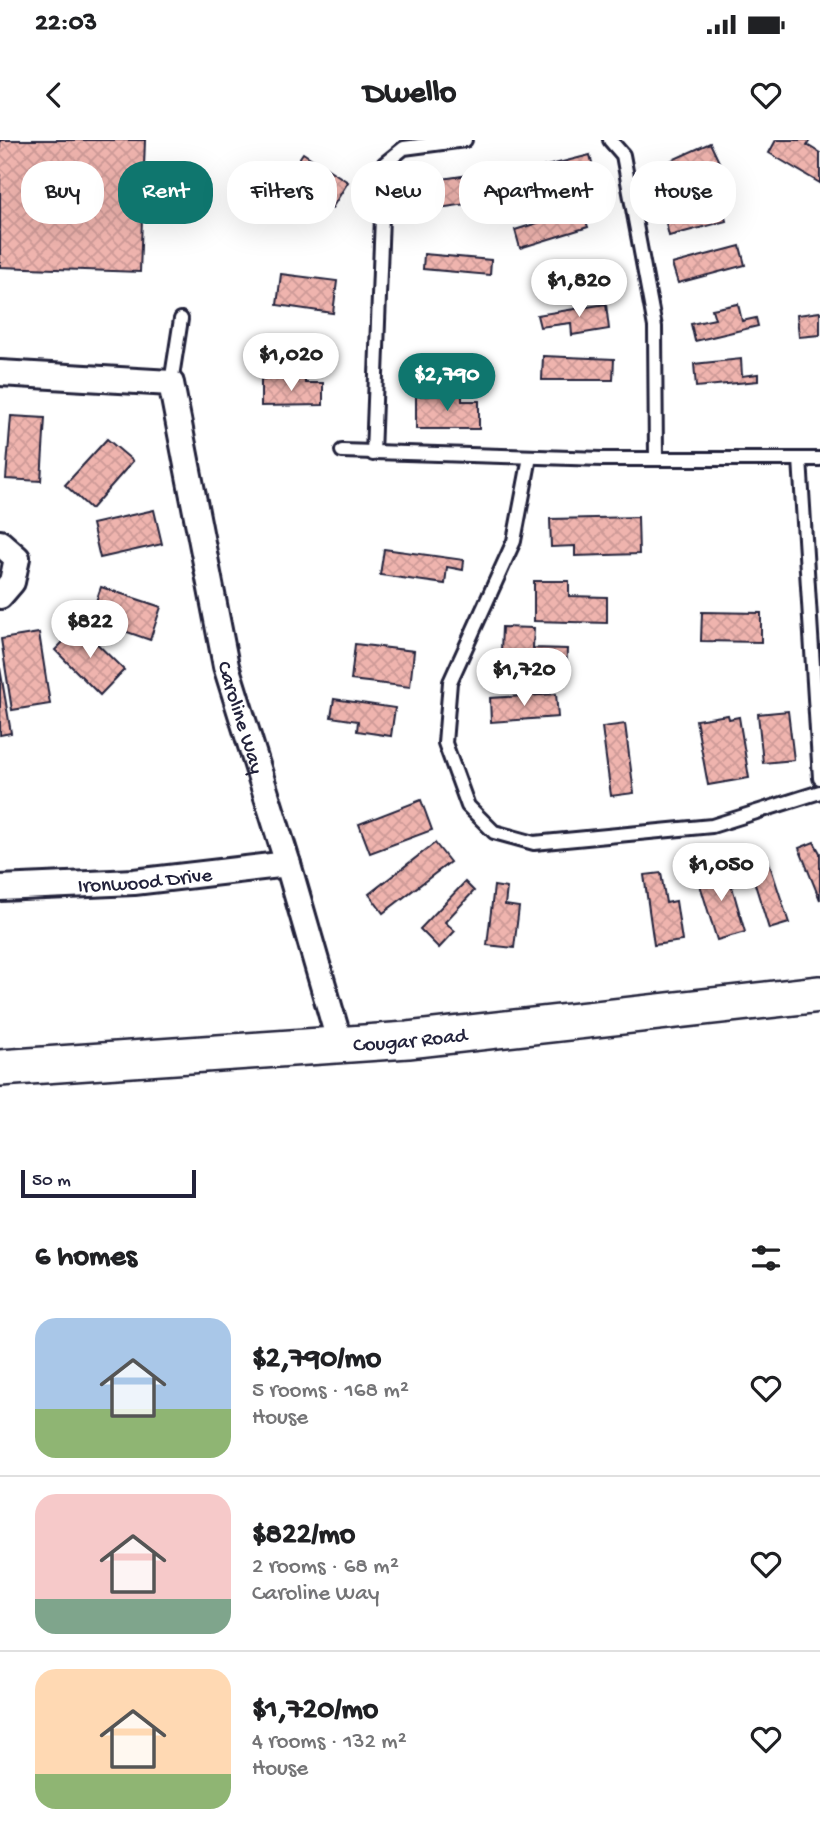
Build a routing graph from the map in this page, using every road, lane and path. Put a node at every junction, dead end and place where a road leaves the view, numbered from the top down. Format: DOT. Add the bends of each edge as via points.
graph roads {
  1 [pos="465,140"];
  2 [pos="610,140"];
  3 [pos="181,319"];
  4 [pos="0,373"];
  5 [pos="171,383"];
  6 [pos="342,451"];
  7 [pos="373,454"];
  8 [pos="530,457"];
  9 [pos="656,459"];
  10 [pos="800,459"];
  11 [pos="820,459"];
  12 [pos="0,543"];
  13 [pos="0,596"];
  14 [pos="820,778"];
  15 [pos="820,792"];
  16 [pos="288,864"];
  17 [pos="0,888"];
  18 [pos="820,995"];
  19 [pos="340,1045"];
  20 [pos="0,1068"];
  1 -- 7 [label="lane" via="404,148 384,164"];
  2 -- 9 [label="lane" via="622,155 654,327"];
  3 -- 5 [label="lane"];
  4 -- 5 [label="street"];
  5 -- 16 [label="street, Caroline Way" via="226,666"];
  6 -- 7 [label="lane"];
  7 -- 8 [label="lane"];
  8 -- 9 [label="lane"];
  8 -- 15 [label="lane" via="514,541 450,682 445,743 468,806 494,832 534,843 712,825"];
  9 -- 10 [label="lane"];
  10 -- 11 [label="lane"];
  10 -- 14 [label="lane"];
  12 -- 13 [label="street" via="17,558 12,583"];
  16 -- 17 [label="street, Ironwood Drive" via="134,882"];
  16 -- 19 [label="street, Caroline Way"];
  18 -- 19 [label="street, Cougar Road"];
  19 -- 20 [label="street, Cougar Road"];
}
